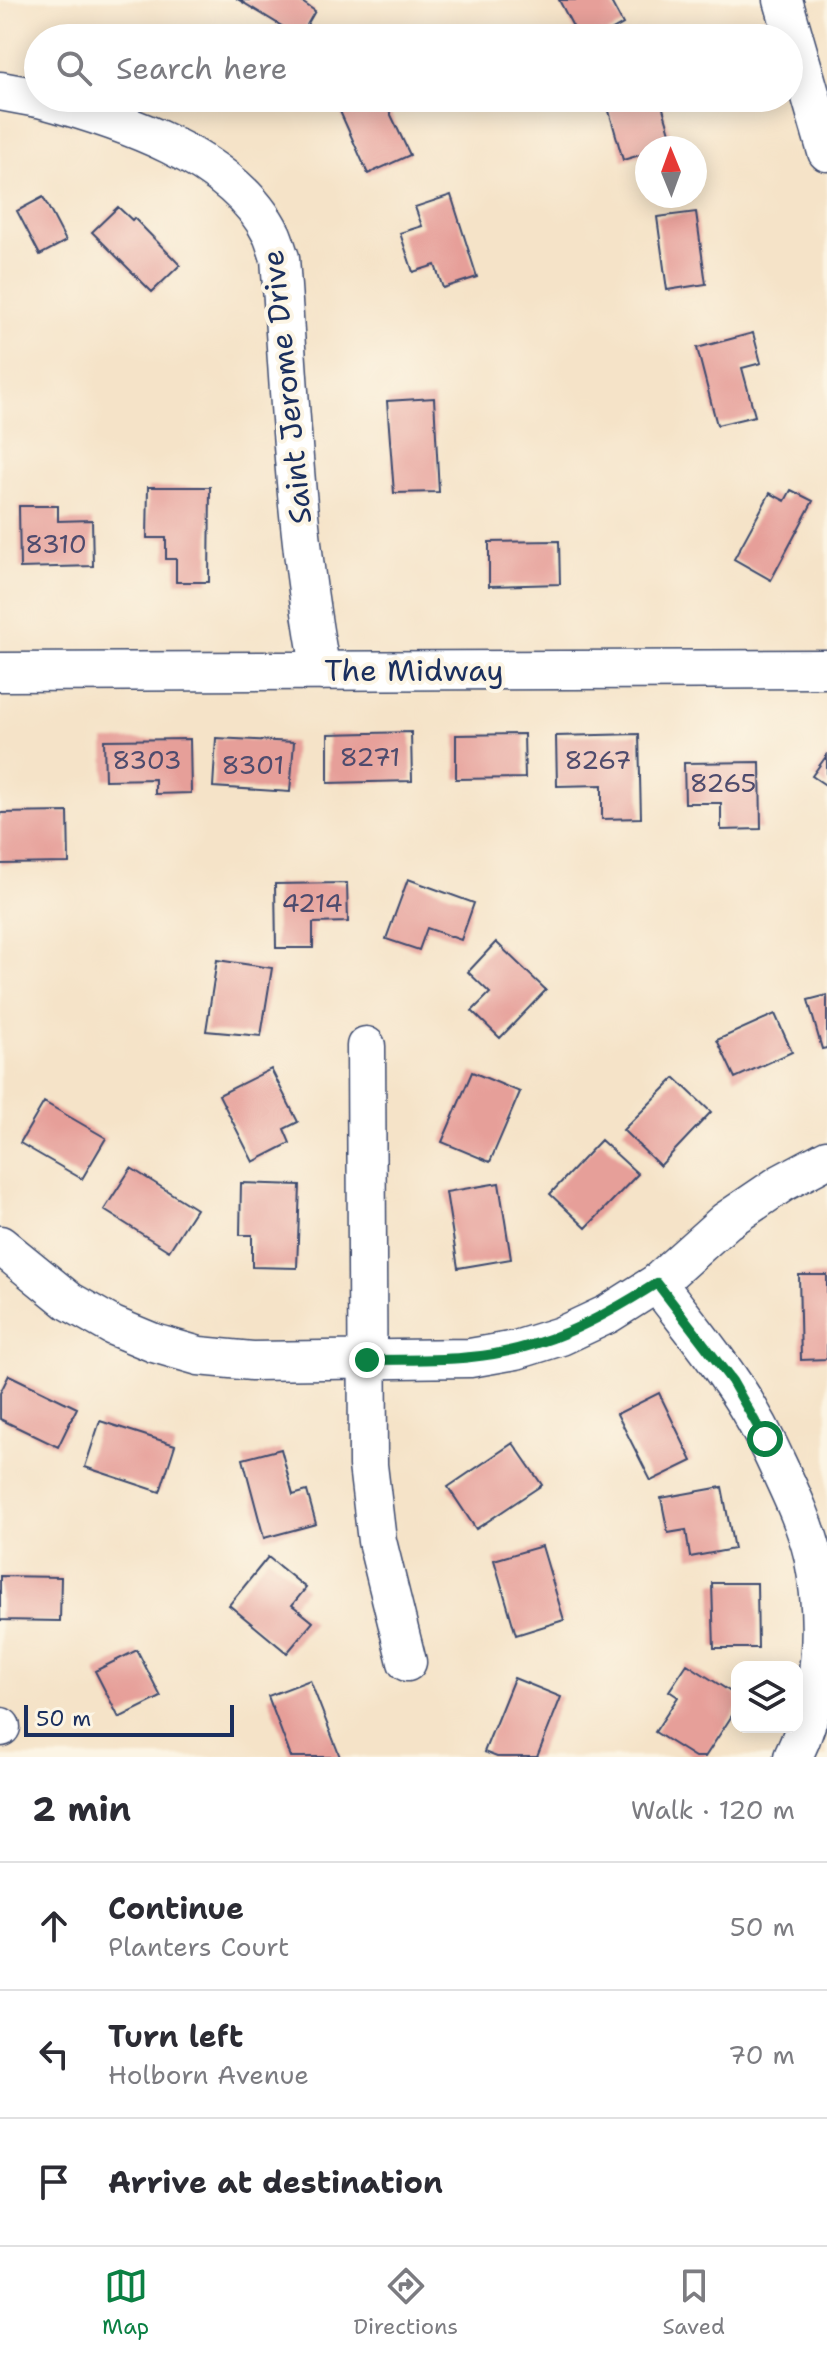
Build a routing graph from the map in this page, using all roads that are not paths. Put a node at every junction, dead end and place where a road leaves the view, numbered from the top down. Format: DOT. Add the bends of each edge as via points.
graph roads {
  1 [pos="783,0"];
  2 [pos="790,24"];
  3 [pos="803,69"];
  4 [pos="0,91"];
  5 [pos="24,95"];
  6 [pos="90,112"];
  7 [pos="827,152"];
  8 [pos="827,669"];
  9 [pos="321,671"];
  10 [pos="0,672"];
  11 [pos="366,1046"];
  12 [pos="827,1159"];
  13 [pos="0,1245"];
  14 [pos="657,1283"];
  15 [pos="367,1360"];
  16 [pos="407,1662"];
  17 [pos="793,1757"];
  1 -- 2 [label="street"];
  3 -- 7 [label="street"];
  4 -- 5 [label="street, Saint Jerome Drive"];
  6 -- 9 [label="street, Saint Jerome Drive" via="194,157 225,179 272,234 280,258 299,511"];
  8 -- 9 [label="street, The Midway"];
  9 -- 10 [label="street, The Midway"];
  11 -- 15 [label="street"];
  12 -- 14 [label="street" via="726,1221"];
  13 -- 15 [label="street" via="69,1301 154,1343 199,1356 252,1361"];
  14 -- 15 [label="street" via="608,1314 516,1350 470,1358"];
  14 -- 17 [label="street" via="732,1381 795,1502 813,1555 821,1600 821,1651 815,1696"];
  15 -- 16 [label="street" via="368,1465 377,1541"];
}
